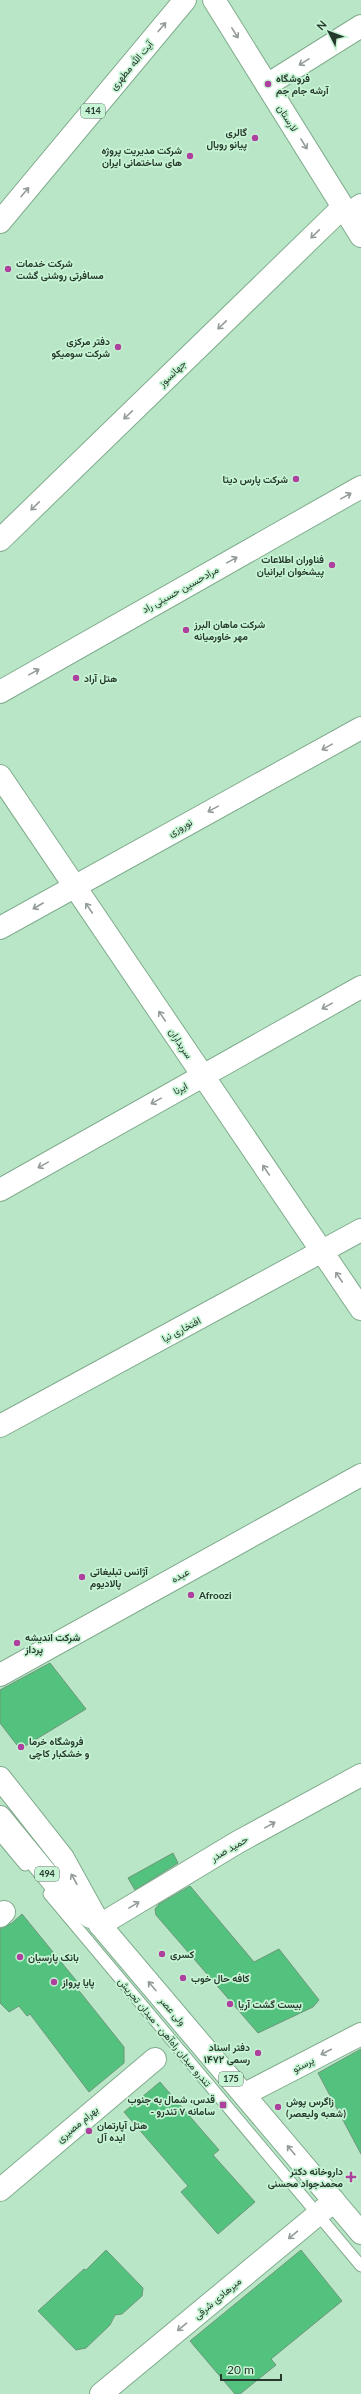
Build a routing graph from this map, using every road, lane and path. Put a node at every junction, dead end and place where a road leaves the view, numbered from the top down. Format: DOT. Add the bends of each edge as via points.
graph roads {
  1 [pos="185,0"];
  2 [pos="214,0"];
  3 [pos="361,26"];
  4 [pos="267,85"];
  5 [pos="350,209"];
  6 [pos="0,222"];
  7 [pos="361,236"];
  8 [pos="361,488"];
  9 [pos="0,540"];
  10 [pos="0,692"];
  11 [pos="361,728"];
  12 [pos="0,776"];
  13 [pos="74,886"];
  14 [pos="0,928"];
  15 [pos="361,987"];
  16 [pos="203,1075"];
  17 [pos="0,1190"];
  18 [pos="361,1230"];
  19 [pos="322,1252"];
  20 [pos="361,1310"];
  21 [pos="0,1426"];
  22 [pos="361,1475"];
  23 [pos="0,1675"];
  24 [pos="361,1775"];
  25 [pos="0,1778"];
  26 [pos="0,1817"];
  27 [pos="0,1835"];
  28 [pos="100,1925"];
  29 [pos="361,2034"];
  30 [pos="155,2058"];
  31 [pos="244,2094"];
  32 [pos="0,2190"];
  33 [pos="326,2208"];
  34 [pos="361,2233"];
  35 [pos="361,2266"];
  36 [pos="101,2394"];
  6 -- 1 [label="street, آیت الله مطهری / 414, one-way"];
  2 -- 4 [label="street, لارستان, one-way"];
  3 -- 4 [label="street, one-way"];
  4 -- 5 [label="street, لارستان, one-way"];
  5 -- 7 [label="street, لارستان"];
  5 -- 9 [label="street, جهانسوز, one-way"];
  10 -- 8 [label="street, مرادحسین حسینی راد, one-way"];
  11 -- 13 [label="street, نوروزی, one-way"];
  12 -- 13 [label="street, سربداران"];
  13 -- 14 [label="street, نوروزی, one-way"];
  16 -- 13 [label="street, سربداران, one-way"];
  15 -- 16 [label="street, ايرنا, one-way"];
  16 -- 17 [label="street, ايرنا, one-way"];
  19 -- 16 [label="street, سربداران, one-way"];
  18 -- 19 [label="street, افتخاری نیا"];
  20 -- 19 [label="street, سربداران, one-way"];
  19 -- 21 [label="street, افتخاری نیا"];
  22 -- 23 [label="street, عبده"];
  28 -- 24 [label="street, حمید صدر, one-way" via="238,1842"];
  28 -- 25 [label="street, ولی عصر / 175, one-way" via="63,1858"];
  26 -- 28 [label="street, 494" via="64,1894"];
  27 -- 33 [label="lane, تندرو میدان راه‌آهن - میدان تجریش"];
  31 -- 28 [label="street, ولی عصر / 175, one-way"];
  29 -- 31 [label="street, پرستو, one-way"];
  30 -- 32 [label="street, بهرام مصیری"];
  33 -- 31 [label="street, ولی عصر / 175, one-way"];
  33 -- 34 [label="street, ولی عصر / 175"];
  33 -- 35 [label="lane, تندرو میدان راه‌آهن - میدان تجریش"];
  33 -- 36 [label="street, میرهادی شرقی, one-way"];
}
